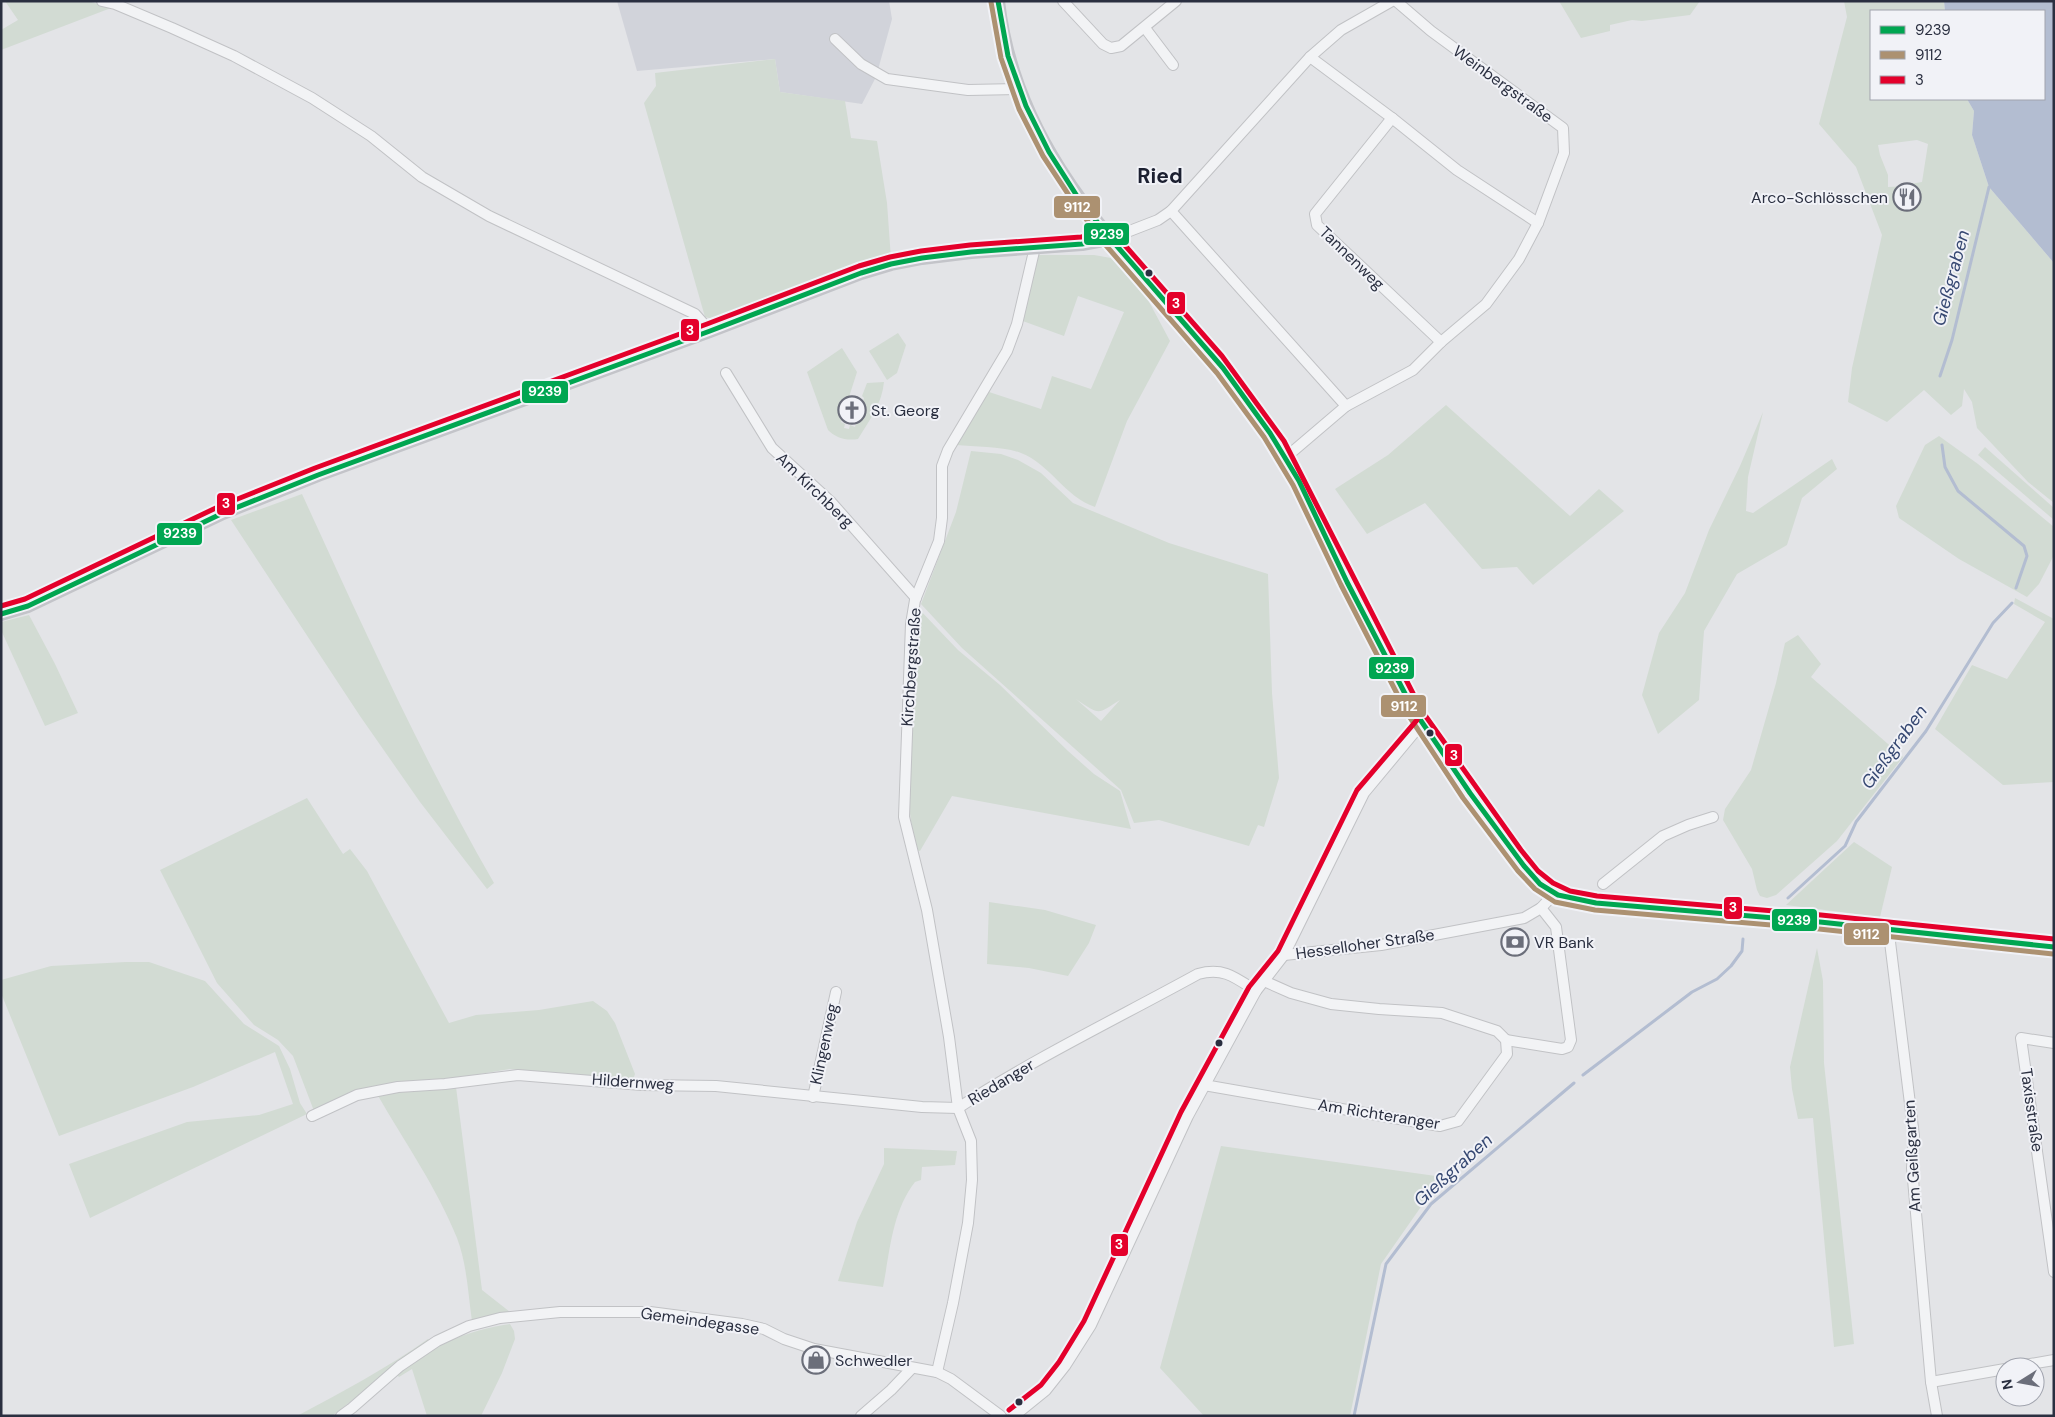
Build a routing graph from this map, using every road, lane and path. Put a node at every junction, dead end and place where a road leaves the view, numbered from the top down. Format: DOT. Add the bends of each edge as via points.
graph roads {
  1 [pos="102,1"];
  2 [pos="998,1"];
  3 [pos="1063,1"];
  4 [pos="1176,1"];
  5 [pos="1392,1"];
  6 [pos="1396,1"];
  7 [pos="1145,28"];
  8 [pos="835,39"];
  9 [pos="1310,57"];
  10 [pos="1173,65"];
  11 [pos="1020,90"];
  12 [pos="1392,118"];
  13 [pos="1171,211"];
  14 [pos="1538,224"];
  15 [pos="1109,239"];
  16 [pos="1035,247"];
  17 [pos="710,331"];
  18 [pos="1441,342"];
  19 [pos="726,373"];
  20 [pos="1346,406"];
  21 [pos="1285,458"];
  22 [pos="916,598"];
  23 [pos="1,614"];
  24 [pos="1422,725"];
  25 [pos="1713,817"];
  26 [pos="1603,884"];
  27 [pos="1554,894"];
  28 [pos="1541,908"];
  29 [pos="1893,930"];
  30 [pos="2054,947"];
  31 [pos="1284,956"];
  32 [pos="1264,981"];
  33 [pos="1256,991"];
  34 [pos="836,992"];
  35 [pos="1506,1040"];
  36 [pos="2054,1043"];
  37 [pos="1204,1085"];
  38 [pos="813,1097"];
  39 [pos="958,1108"];
  40 [pos="312,1116"];
  41 [pos="2049,1200"];
  42 [pos="2054,1272"];
  43 [pos="912,1368"];
  44 [pos="1995,1371"];
  45 [pos="937,1372"];
  46 [pos="1931,1382"];
  47 [pos="341,1416"];
  48 [pos="861,1416"];
  49 [pos="1001,1416"];
  50 [pos="1014,1416"];
  51 [pos="1936,1416"];
  1 -- 17 [label="street" via="172,28 277,79 371,136 422,177 489,216 695,314"];
  2 -- 11 [label="main road" via="1010,60"];
  3 -- 7 [label="street" via="1103,44 1111,48 1121,46"];
  4 -- 7 [label="street"];
  5 -- 9 [label="street" via="1341,30"];
  6 -- 14 [label="street, Weinbergstraße" via="1431,31 1563,128 1564,153"];
  7 -- 10 [label="street"];
  8 -- 11 [label="street" via="861,64 887,79 968,90"];
  9 -- 12 [label="street"];
  9 -- 13 [label="street"];
  11 -- 15 [label="main road" via="1055,163"];
  12 -- 14 [label="street" via="1457,170"];
  12 -- 18 [label="street, Tannenweg" via="1315,214 1317,225"];
  13 -- 15 [label="street" via="1158,220"];
  13 -- 20 [label="street"];
  14 -- 18 [label="street, Weinbergstraße" via="1519,259 1486,304"];
  15 -- 16 [label="main road"];
  15 -- 21 [label="main road" via="1216,360"];
  16 -- 17 [label="main road" via="971,252 891,264"];
  16 -- 22 [label="street, Kirchbergstraße" via="1017,324 1007,350 948,450 942,466 939,541"];
  17 -- 23 [label="main road" via="231,509 28,606"];
  18 -- 20 [label="street, Weinbergstraße" via="1413,370"];
  19 -- 22 [label="street, Am Kirchberg" via="772,448 831,502"];
  20 -- 21 [label="street, Weinbergstraße"];
  21 -- 24 [label="main road"];
  22 -- 39 [label="street, Kirchbergstraße" via="911,624 904,817 927,910"];
  24 -- 27 [label="main road" via="1529,874"];
  24 -- 31 [label="street" via="1364,793"];
  25 -- 26 [label="street" via="1663,836"];
  27 -- 28 [label="street, Hesselloher Straße"];
  27 -- 29 [label="main road" via="1596,904"];
  28 -- 31 [label="street, Hesselloher Straße" via="1524,918 1381,946"];
  28 -- 35 [label="street" via="1556,927 1571,1040 1568,1047 1562,1049"];
  29 -- 30 [label="main road"];
  29 -- 46 [label="street, Am Geißgarten" via="1890,942 1914,1136 1912,1168"];
  31 -- 32 [label="street, Hesselloher Straße"];
  32 -- 33 [label="street, Hesselloher Straße"];
  32 -- 35 [label="street" via="1291,993 1331,1004 1442,1013 1497,1031"];
  33 -- 37 [label="street, Hesselloher Straße"];
  33 -- 39 [label="street, Riedanger" via="1235,977 1216,970 1198,974 1060,1047"];
  34 -- 38 [label="street, Klingenweg"];
  35 -- 37 [label="street, Am Richteranger" via="1507,1054 1458,1121 1440,1126"];
  36 -- 41 [label="street, Taxisstraße" via="2021,1038"];
  37 -- 50 [label="street, Hesselloher Straße" via="1091,1325 1066,1366 1046,1390"];
  38 -- 39 [label="street, Hildernweg"];
  38 -- 40 [label="street, Hildernweg" via="716,1086 642,1085 518,1075 398,1087 357,1095"];
  39 -- 45 [label="street, Riedanger" via="970,1141 972,1180 968,1224"];
  41 -- 42 [label="street, Taxisstraße"];
  43 -- 45 [label="street, Gemeindegasse"];
  43 -- 47 [label="street, Gemeindegasse" via="814,1349 742,1324 650,1312 560,1312 500,1318 437,1341 400,1366"];
  43 -- 48 [label="street"];
  44 -- 46 [label="street"];
  45 -- 49 [label="street, Gemeindegasse"];
  46 -- 51 [label="street, Am Geißgarten"];
}
